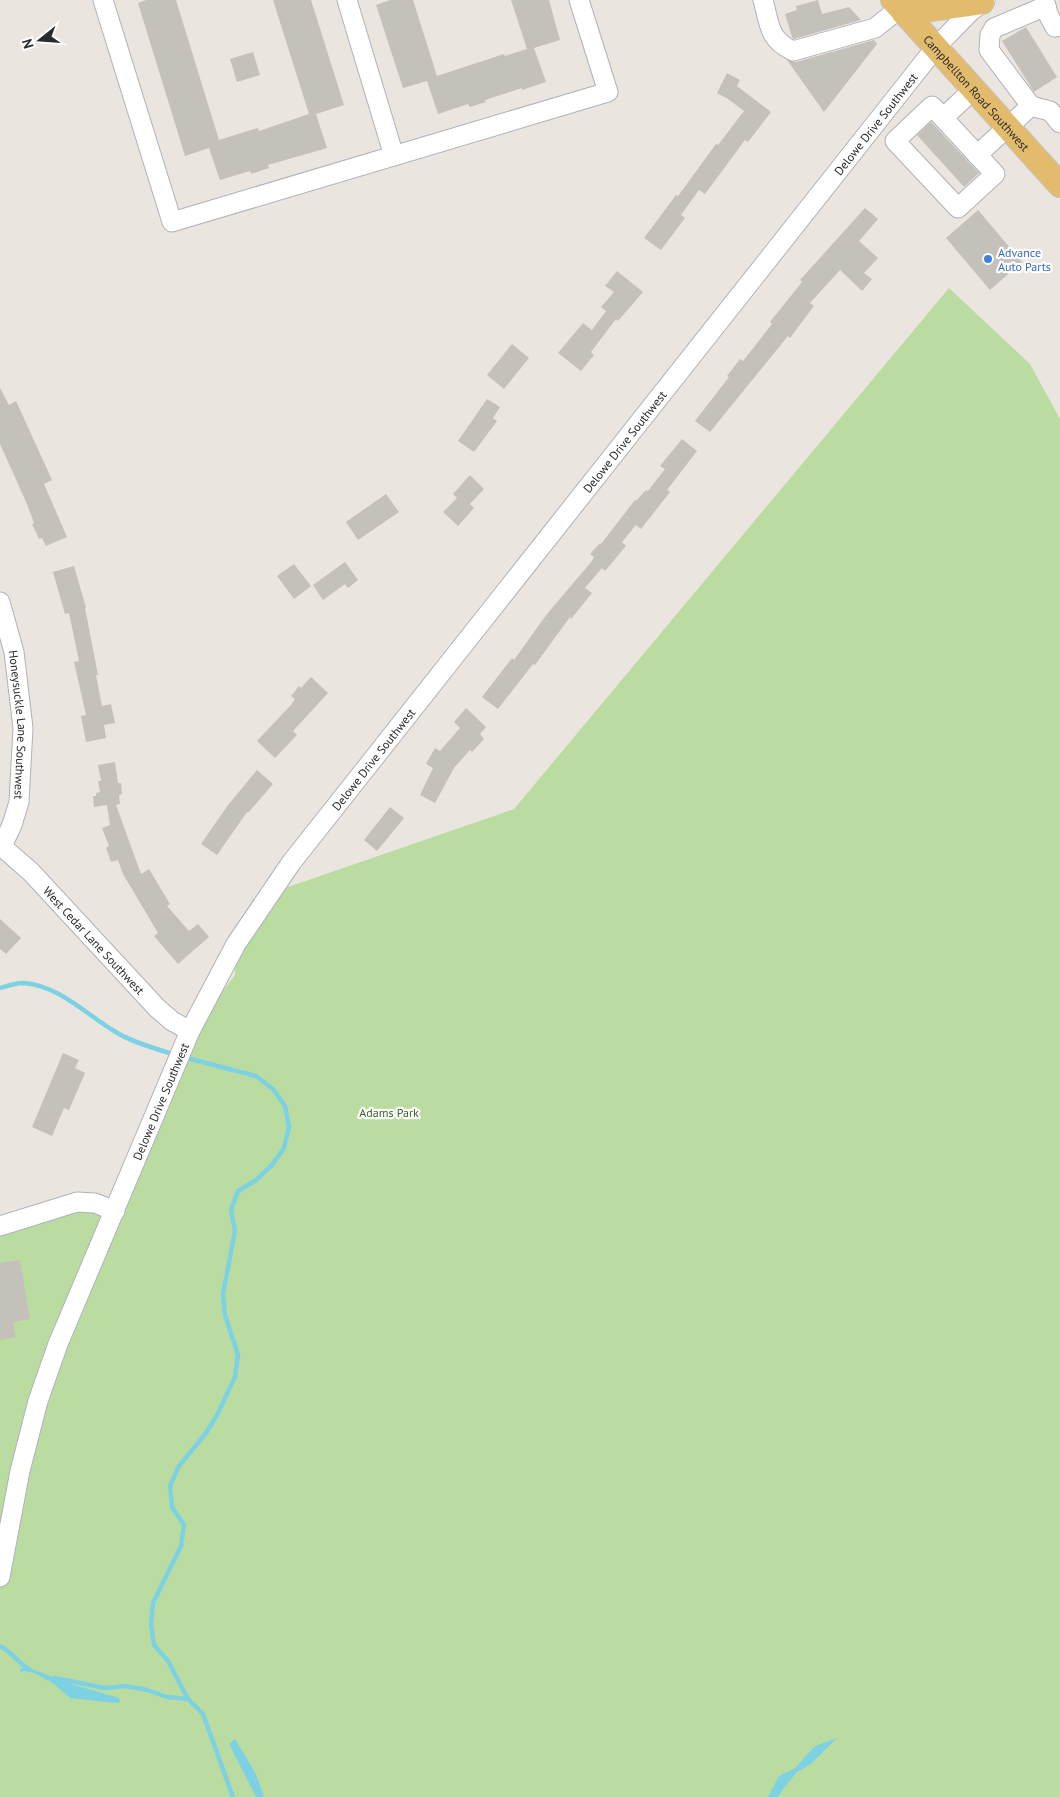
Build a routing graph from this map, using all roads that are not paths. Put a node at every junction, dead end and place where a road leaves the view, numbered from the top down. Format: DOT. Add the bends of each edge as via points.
graph roads {
  1 [pos="103,0"];
  2 [pos="347,0"];
  3 [pos="579,0"];
  4 [pos="763,0"];
  5 [pos="983,1"];
  6 [pos="1045,3"];
  7 [pos="899,7"];
  8 [pos="1060,26"];
  9 [pos="994,28"];
  10 [pos="936,47"];
  11 [pos="974,89"];
  12 [pos="1031,106"];
  13 [pos="943,118"];
  14 [pos="1060,123"];
  15 [pos="1007,127"];
  16 [pos="977,155"];
  17 [pos="394,156"];
  18 [pos="1060,185"];
  19 [pos="0,602"];
  20 [pos="1,846"];
  21 [pos="190,1031"];
  22 [pos="115,1211"];
  23 [pos="0,1226"];
  24 [pos="8,1487"];
  25 [pos="0,1577"];
  1 -- 17 [label="street" via="172,222"];
  2 -- 17 [label="street"];
  3 -- 17 [label="street" via="608,92"];
  4 -- 7 [label="street" via="772,34 780,44 793,51 875,28"];
  5 -- 7 [label="main road"];
  5 -- 9 [label="street"];
  5 -- 10 [label="street, Delowe Drive Southwest"];
  6 -- 8 [label="street" via="1055,27"];
  6 -- 9 [label="street"];
  7 -- 10 [label="main road, Campbellton Road Southwest"];
  9 -- 12 [label="street" via="989,50"];
  10 -- 11 [label="main road, Campbellton Road Southwest"];
  10 -- 21 [label="street, Delowe Drive Southwest" via="291,863 236,944"];
  11 -- 13 [label="street"];
  11 -- 15 [label="main road, Campbellton Road Southwest"];
  12 -- 14 [label="street" via="1050,111"];
  12 -- 15 [label="street"];
  13 -- 16 [label="street"];
  13 -- 16 [label="street" via="932,106 895,141 958,208 995,174"];
  15 -- 16 [label="street"];
  15 -- 18 [label="main road, Campbellton Road Southwest"];
  19 -- 20 [label="street, Honeysuckle Lane Southwest" via="14,652 23,728 19,802"];
  20 -- 21 [label="street, West Cedar Lane Southwest" via="31,872 157,1008"];
  21 -- 22 [label="street, Delowe Drive Southwest"];
  22 -- 23 [label="street" via="95,1203 77,1202"];
  22 -- 24 [label="street, Delowe Drive Southwest" via="58,1344"];
  24 -- 25 [label="street, Delowe Drive Southwest"];
}
